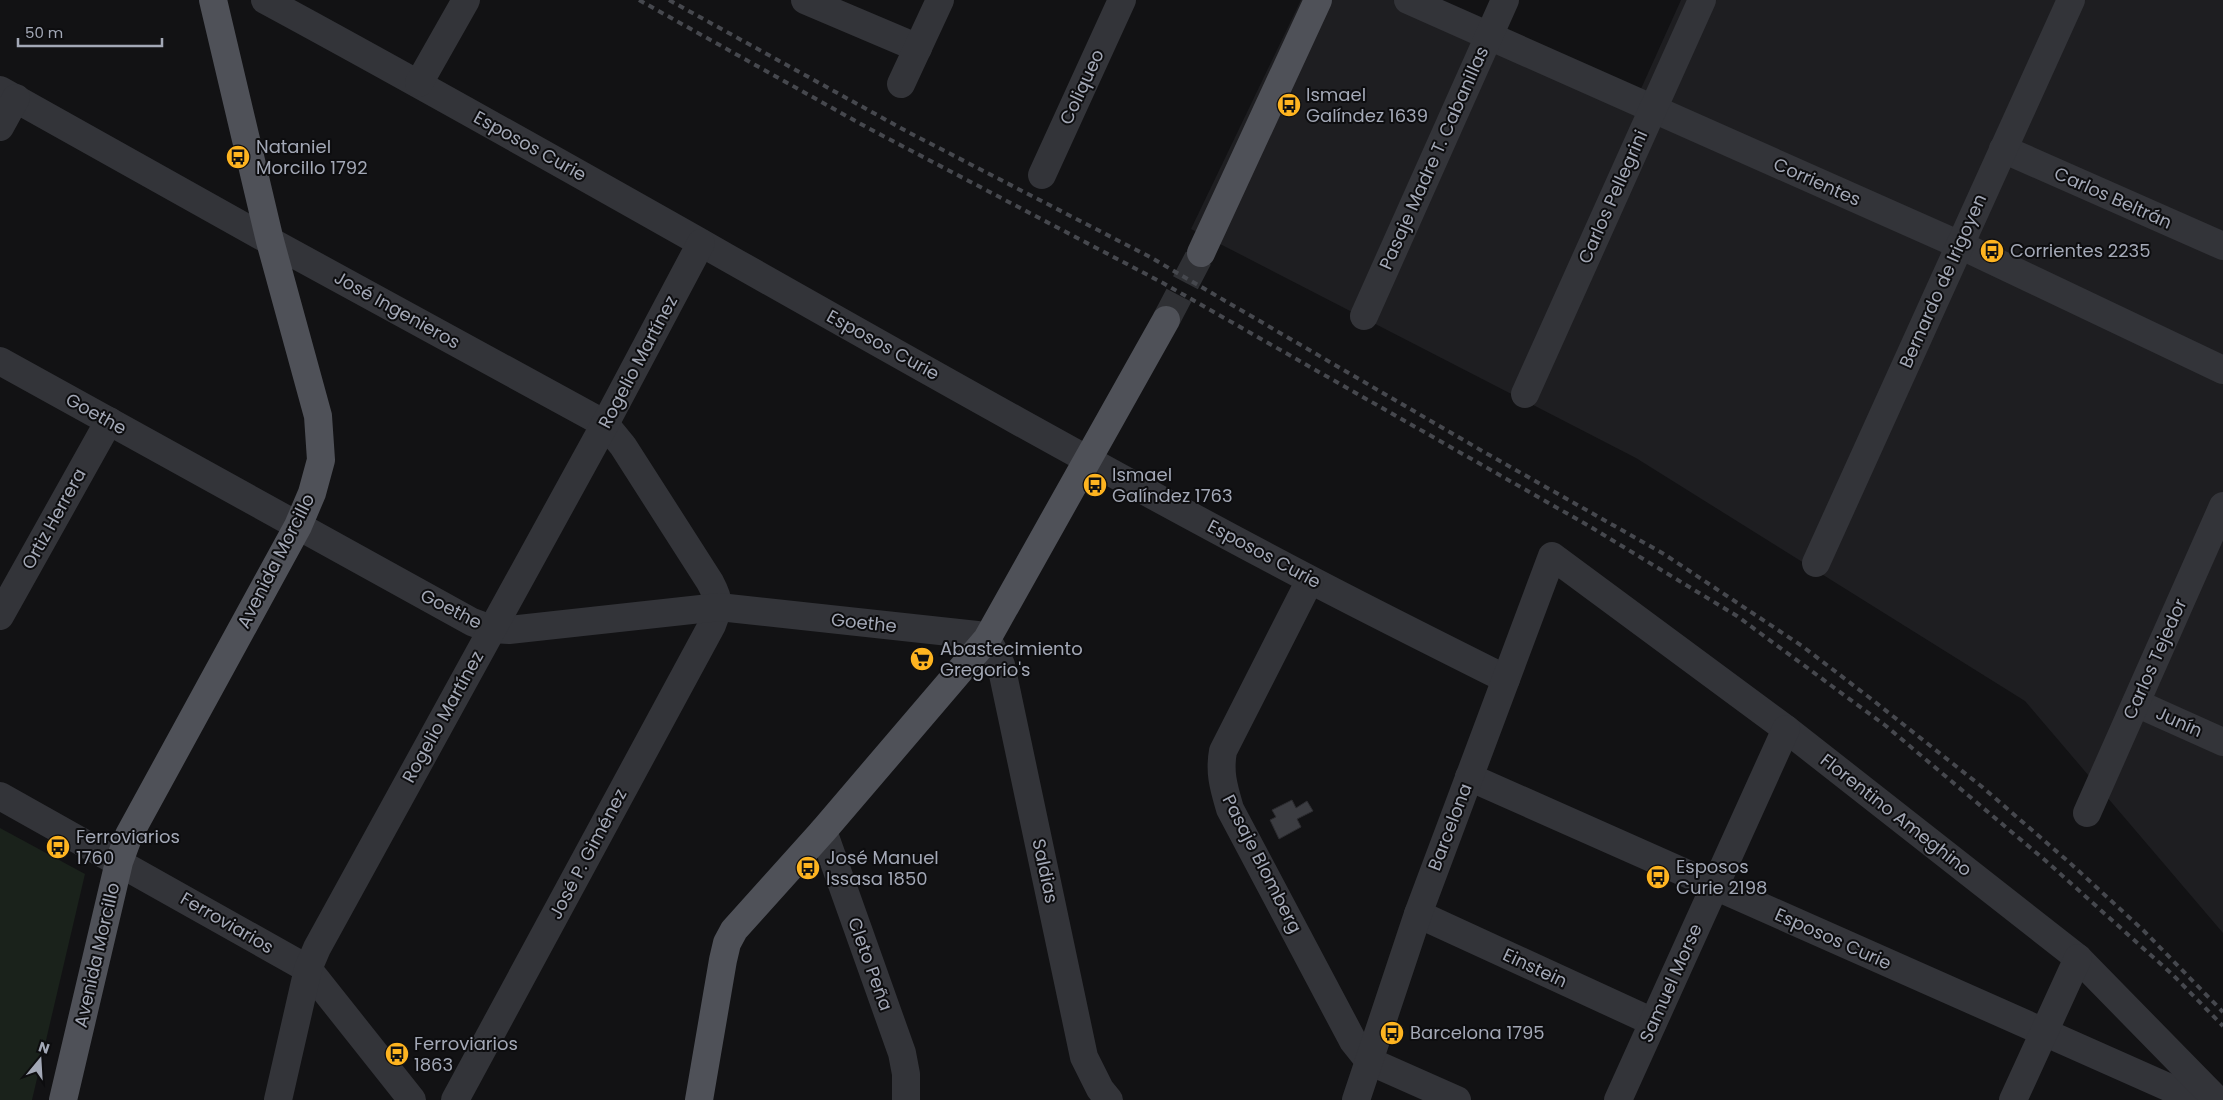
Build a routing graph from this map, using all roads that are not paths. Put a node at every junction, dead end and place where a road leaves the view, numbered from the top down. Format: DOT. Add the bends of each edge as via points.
graph roads {
  1 [pos="213,0"];
  2 [pos="265,0"];
  3 [pos="466,0"];
  4 [pos="805,0"];
  5 [pos="940,0"];
  6 [pos="1122,0"];
  7 [pos="1318,0"];
  8 [pos="1408,0"];
  9 [pos="1504,0"];
  10 [pos="1702,0"];
  11 [pos="2071,0"];
  12 [pos="1489,36"];
  13 [pos="918,48"];
  14 [pos="419,83"];
  15 [pos="901,84"];
  16 [pos="8,94"];
  17 [pos="1653,109"];
  18 [pos="0,127"];
  19 [pos="2003,149"];
  20 [pos="1042,175"];
  21 [pos="270,241"];
  22 [pos="701,243"];
  23 [pos="1960,245"];
  24 [pos="2223,246"];
  25 [pos="1200,253"];
  26 [pos="1364,316"];
  27 [pos="1166,320"];
  28 [pos="0,360"];
  29 [pos="2223,370"];
  30 [pos="1525,394"];
  31 [pos="109,421"];
  32 [pos="605,424"];
  33 [pos="1089,460"];
  34 [pos="2223,506"];
  35 [pos="298,526"];
  36 [pos="1552,556"];
  37 [pos="1816,562"];
  38 [pos="1310,580"];
  39 [pos="719,607"];
  40 [pos="0,616"];
  41 [pos="491,629"];
  42 [pos="987,639"];
  43 [pos="1506,679"];
  44 [pos="2136,703"];
  45 [pos="1786,728"];
  46 [pos="2223,742"];
  47 [pos="1469,777"];
  48 [pos="0,796"];
  49 [pos="2087,813"];
  50 [pos="823,831"];
  51 [pos="119,862"];
  52 [pos="1715,886"];
  53 [pos="1418,914"];
  54 [pos="2078,958"];
  55 [pos="308,969"];
  56 [pos="1653,1022"];
  57 [pos="2044,1032"];
  58 [pos="1369,1060"];
  59 [pos="64,1100"];
  60 [pos="278,1100"];
  61 [pos="412,1100"];
  62 [pos="455,1100"];
  63 [pos="699,1100"];
  64 [pos="906,1100"];
  65 [pos="1110,1100"];
  66 [pos="1356,1100"];
  67 [pos="1457,1100"];
  68 [pos="1618,1100"];
  69 [pos="2013,1100"];
  70 [pos="2197,1100"];
  71 [pos="2217,1100"];
  1 -- 21 [label="main road, Avenida Morcillo"];
  2 -- 14 [label="street, Esposos Curie"];
  3 -- 14 [label="street"];
  4 -- 13 [label="street"];
  5 -- 13 [label="street"];
  6 -- 20 [label="street, Coliqueo"];
  7 -- 25 [label="main road"];
  8 -- 12 [label="street, Corrientes"];
  9 -- 12 [label="street, Pasaje Madre T. Cabanillas"];
  10 -- 17 [label="street, Carlos Pellegrini"];
  11 -- 19 [label="street, Bernardo de Irigoyen"];
  12 -- 17 [label="street, Corrientes"];
  12 -- 26 [label="street, Pasaje Madre T. Cabanillas"];
  13 -- 15 [label="street"];
  14 -- 22 [label="street, Esposos Curie"];
  16 -- 18 [label="street"];
  16 -- 21 [label="street, José Ingenieros"];
  17 -- 23 [label="street, Corrientes"];
  17 -- 30 [label="street, Carlos Pellegrini"];
  19 -- 23 [label="street, Bernardo de Irigoyen"];
  19 -- 24 [label="street, Carlos Beltrán"];
  21 -- 32 [label="street, José Ingenieros"];
  21 -- 35 [label="main road, Avenida Morcillo" via="318,416 320,435 321,460"];
  22 -- 32 [label="street, Rogelio Martínez"];
  22 -- 33 [label="street, Esposos Curie"];
  23 -- 29 [label="street, Corrientes"];
  23 -- 37 [label="street, Bernardo de Irigoyen"];
  27 -- 33 [label="main road"];
  28 -- 31 [label="street, Goethe"];
  31 -- 35 [label="street, Goethe"];
  31 -- 40 [label="street, Ortiz Herrera"];
  32 -- 39 [label="street, José Ingenieros" via="623,446 710,582"];
  32 -- 41 [label="street, Rogelio Martínez"];
  33 -- 38 [label="street, Esposos Curie"];
  33 -- 42 [label="main road"];
  34 -- 44 [label="street, Carlos Tejedor"];
  35 -- 41 [label="street, Goethe" via="472,622"];
  35 -- 51 [label="main road, Avenida Morcillo" via="129,835"];
  36 -- 43 [label="street, Barcelona"];
  36 -- 45 [label="street, Florentino Ameghino"];
  38 -- 43 [label="street, Esposos Curie"];
  38 -- 58 [label="street, Pasaje Blomberg" via="1231,733 1220,767 1230,809 1353,1041"];
  39 -- 41 [label="street, Goethe" via="509,630"];
  39 -- 42 [label="street, Goethe" via="977,635"];
  39 -- 62 [label="street, José P. Giménez"];
  41 -- 55 [label="street, Rogelio Martínez"];
  42 -- 50 [label="main road"];
  42 -- 65 [label="street, Saldias" via="1001,665 1084,1057 1100,1089"];
  43 -- 47 [label="street, Barcelona"];
  44 -- 46 [label="street, Junín"];
  44 -- 49 [label="street, Carlos Tejedor"];
  45 -- 52 [label="street, Samuel Morse"];
  45 -- 54 [label="street, Florentino Ameghino"];
  47 -- 52 [label="street, Esposos Curie"];
  47 -- 53 [label="street, Barcelona"];
  48 -- 51 [label="street, Ferroviarios"];
  50 -- 63 [label="main road" via="734,930 728,943"];
  50 -- 64 [label="street, Cleto Peña" via="902,1052"];
  51 -- 55 [label="street, Ferroviarios"];
  51 -- 59 [label="main road, Avenida Morcillo"];
  52 -- 56 [label="street, Samuel Morse"];
  52 -- 57 [label="street, Esposos Curie"];
  53 -- 56 [label="street, Einstein"];
  53 -- 58 [label="street, Barcelona"];
  54 -- 57 [label="street"];
  54 -- 71 [label="street, Florentino Ameghino"];
  55 -- 60 [label="street, Rogelio Martínez"];
  55 -- 61 [label="street, Ferroviarios"];
  56 -- 68 [label="street, Samuel Morse"];
  57 -- 69 [label="street"];
  57 -- 70 [label="street, Esposos Curie"];
  58 -- 66 [label="street, Barcelona"];
  58 -- 67 [label="street"];
}
